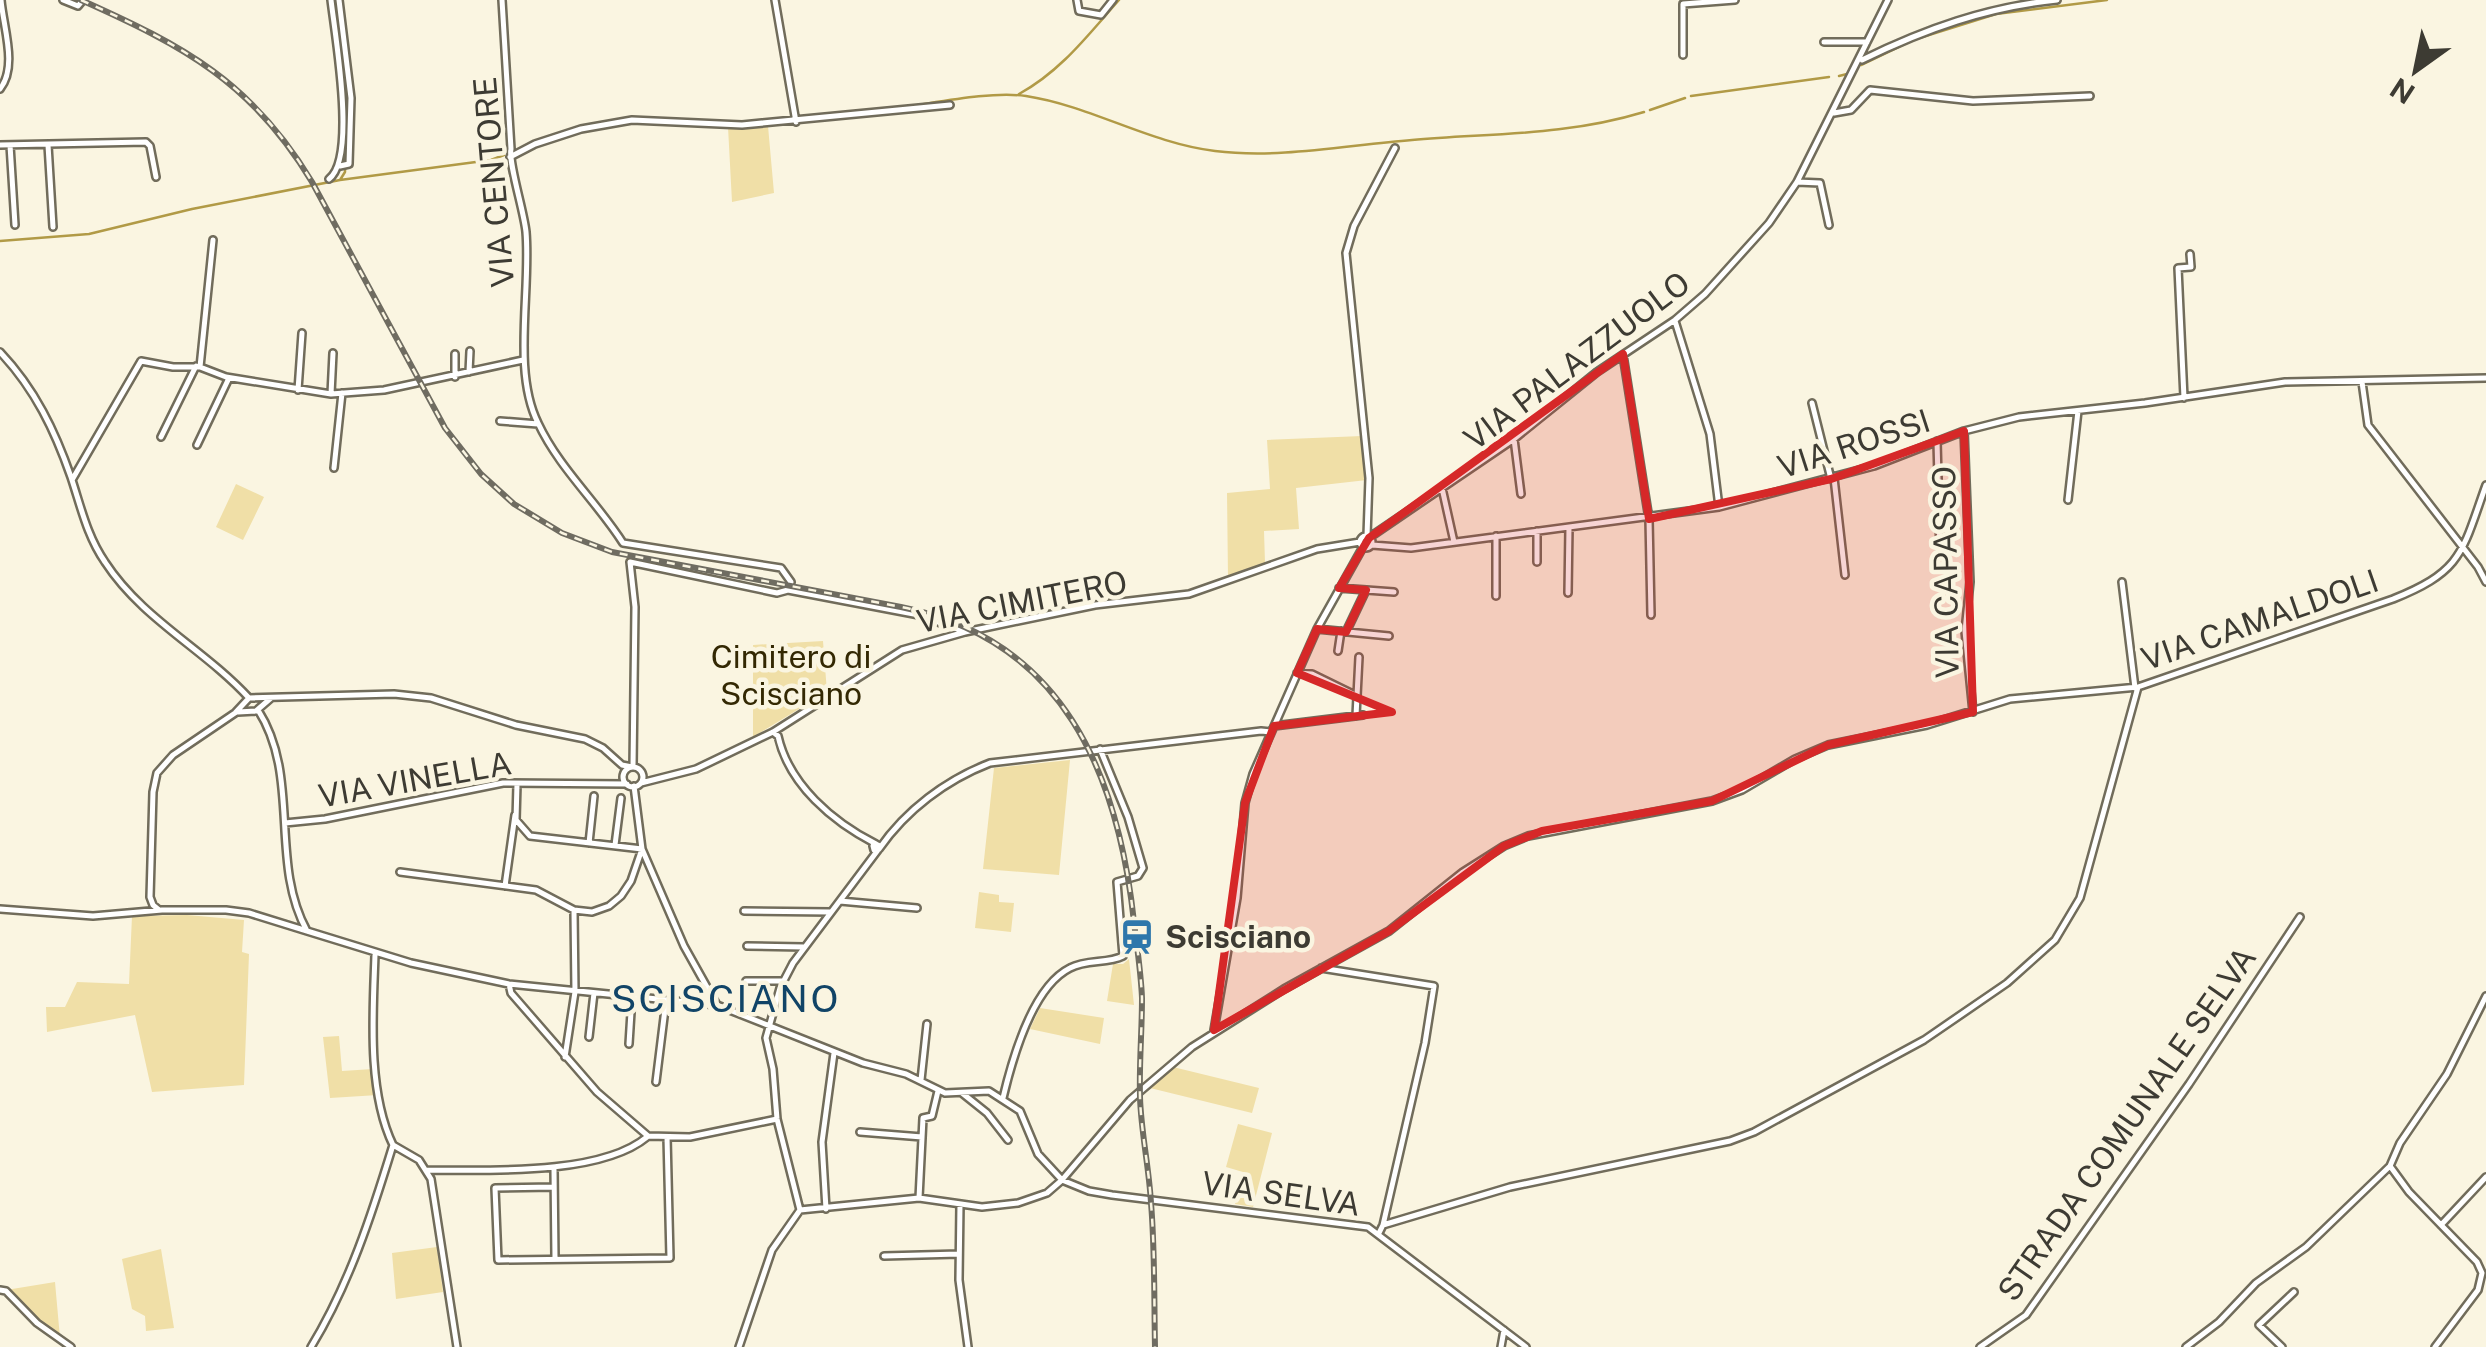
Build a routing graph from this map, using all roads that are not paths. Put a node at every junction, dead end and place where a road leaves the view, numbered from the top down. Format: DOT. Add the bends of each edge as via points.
graph roads {
  1 [pos="1,0"];
  2 [pos="63,0"];
  3 [pos="82,0"];
  4 [pos="331,0"];
  5 [pos="340,0"];
  6 [pos="502,0"];
  7 [pos="774,0"];
  8 [pos="1077,0"];
  9 [pos="1113,0"];
  10 [pos="1735,0"];
  11 [pos="1888,0"];
  12 [pos="2057,0"];
  13 [pos="1824,42"];
  14 [pos="1867,42"];
  15 [pos="1683,55"];
  16 [pos="1860,61"];
  17 [pos="0,88"];
  18 [pos="2090,96"];
  19 [pos="950,105"];
  20 [pos="1833,114"];
  21 [pos="796,122"];
  22 [pos="48,144"];
  23 [pos="0,145"];
  24 [pos="10,145"];
  25 [pos="1396,148"];
  26 [pos="508,158"];
  27 [pos="340,166"];
  28 [pos="156,178"];
  29 [pos="329,180"];
  30 [pos="1797,182"];
  31 [pos="15,225"];
  32 [pos="1829,225"];
  33 [pos="53,227"];
  34 [pos="213,240"];
  35 [pos="2190,254"];
  36 [pos="1675,320"];
  37 [pos="302,333"];
  38 [pos="470,351"];
  39 [pos="0,352"];
  40 [pos="333,353"];
  41 [pos="455,354"];
  42 [pos="1623,354"];
  43 [pos="524,360"];
  44 [pos="198,366"];
  45 [pos="469,372"];
  46 [pos="455,376"];
  47 [pos="230,378"];
  48 [pos="2486,378"];
  49 [pos="2362,382"];
  50 [pos="298,390"];
  51 [pos="342,393"];
  52 [pos="332,394"];
  53 [pos="2184,398"];
  54 [pos="1812,404"];
  55 [pos="2078,410"];
  56 [pos="500,420"];
  57 [pos="538,424"];
  58 [pos="1964,430"];
  59 [pos="161,437"];
  60 [pos="1514,439"];
  61 [pos="1937,441"];
  62 [pos="198,445"];
  63 [pos="334,468"];
  64 [pos="1832,478"];
  65 [pos="72,480"];
  66 [pos="2486,485"];
  67 [pos="1442,488"];
  68 [pos="1521,494"];
  69 [pos="2068,500"];
  70 [pos="1719,508"];
  71 [pos="1649,518"];
  72 [pos="1568,527"];
  73 [pos="1538,531"];
  74 [pos="1496,536"];
  75 [pos="1370,540"];
  76 [pos="1454,542"];
  77 [pos="1362,545"];
  78 [pos="2461,552"];
  79 [pos="1940,554"];
  80 [pos="1537,562"];
  81 [pos="1845,575"];
  82 [pos="2122,582"];
  83 [pos="2486,582"];
  84 [pos="1339,588"];
  85 [pos="788,590"];
  86 [pos="1366,590"];
  87 [pos="1394,592"];
  88 [pos="1568,593"];
  89 [pos="1496,596"];
  90 [pos="1651,615"];
  91 [pos="1317,630"];
  92 [pos="965,632"];
  93 [pos="1343,632"];
  94 [pos="1389,636"];
  95 [pos="1338,652"];
  96 [pos="1359,657"];
  97 [pos="1297,674"];
  98 [pos="2136,687"];
  99 [pos="1357,696"];
  100 [pos="257,697"];
  101 [pos="273,698"];
  102 [pos="247,700"];
  103 [pos="257,709"];
  104 [pos="234,712"];
  105 [pos="1973,712"];
  106 [pos="785,724"];
  107 [pos="1272,729"];
  108 [pos="770,734"];
  109 [pos="780,743"];
  110 [pos="1100,749"];
  111 [pos="611,755"];
  112 [pos="635,768"];
  113 [pos="624,773"];
  114 [pos="657,776"];
  115 [pos="517,782"];
  116 [pos="508,783"];
  117 [pos="613,783"];
  118 [pos="634,784"];
  119 [pos="514,795"];
  120 [pos="594,796"];
  121 [pos="621,798"];
  122 [pos="514,815"];
  123 [pos="285,823"];
  124 [pos="589,843"];
  125 [pos="615,846"];
  126 [pos="875,846"];
  127 [pos="642,849"];
  128 [pos="400,872"];
  129 [pos="506,886"];
  130 [pos="839,901"];
  131 [pos="151,908"];
  132 [pos="917,908"];
  133 [pos="0,909"];
  134 [pos="574,910"];
  135 [pos="744,911"];
  136 [pos="831,912"];
  137 [pos="2300,917"];
  138 [pos="306,931"];
  139 [pos="747,946"];
  140 [pos="804,947"];
  141 [pos="375,953"];
  142 [pos="1321,968"];
  143 [pos="746,981"];
  144 [pos="783,982"];
  145 [pos="509,984"];
  146 [pos="575,992"];
  147 [pos="594,993"];
  148 [pos="632,996"];
  149 [pos="2486,996"];
  150 [pos="666,1001"];
  151 [pos="718,1005"];
  152 [pos="2484,1006"];
  153 [pos="927,1024"];
  154 [pos="770,1028"];
  155 [pos="1214,1030"];
  156 [pos="589,1037"];
  157 [pos="629,1044"];
  158 [pos="834,1051"];
  159 [pos="565,1056"];
  160 [pos="920,1080"];
  161 [pos="656,1082"];
  162 [pos="938,1090"];
  163 [pos="962,1093"];
  164 [pos="1003,1098"];
  165 [pos="777,1120"];
  166 [pos="860,1132"];
  167 [pos="648,1136"];
  168 [pos="667,1137"];
  169 [pos="922,1137"];
  170 [pos="1008,1140"];
  171 [pos="393,1144"];
  172 [pos="2390,1166"];
  173 [pos="554,1169"];
  174 [pos="426,1170"];
  175 [pos="2486,1177"];
  176 [pos="1062,1180"];
  177 [pos="554,1188"];
  178 [pos="918,1198"];
  179 [pos="960,1204"];
  180 [pos="826,1209"];
  181 [pos="800,1210"];
  182 [pos="2441,1224"];
  183 [pos="1384,1225"];
  184 [pos="1380,1232"];
  185 [pos="959,1254"];
  186 [pos="884,1256"];
  187 [pos="554,1258"];
  188 [pos="2484,1278"];
  189 [pos="0,1290"];
  190 [pos="2294,1292"];
  191 [pos="1504,1330"];
  192 [pos="72,1347"];
  193 [pos="311,1347"];
  194 [pos="457,1347"];
  195 [pos="739,1347"];
  196 [pos="968,1347"];
  197 [pos="1501,1347"];
  198 [pos="1526,1347"];
  199 [pos="1980,1347"];
  200 [pos="2186,1347"];
  201 [pos="2282,1347"];
  202 [pos="2435,1347"];
  1 -- 17 [label="street" via="8,61"];
  2 -- 3 [label="street" via="78,6"];
  4 -- 27 [label="street" via="343,98"];
  5 -- 27 [label="street" via="351,98 350,164"];
  6 -- 26 [label="street, VIA CENTORE"];
  7 -- 21 [label="street"];
  8 -- 9 [label="street" via="1078,11 1101,14"];
  10 -- 15 [label="street" via="1683,4"];
  11 -- 14 [label="street, VIA PALAZZUOLO"];
  12 -- 16 [label="street" via="1956,20"];
  13 -- 14 [label="street"];
  14 -- 16 [label="street, VIA PALAZZUOLO"];
  16 -- 20 [label="street, VIA PALAZZUOLO"];
  18 -- 20 [label="street" via="1972,102 1870,90 1851,110"];
  19 -- 21 [label="street"];
  20 -- 30 [label="street, VIA PALAZZUOLO"];
  21 -- 26 [label="street" via="621,122 551,138"];
  22 -- 24 [label="street"];
  22 -- 28 [label="street" via="146,142"];
  22 -- 33 [label="street"];
  23 -- 24 [label="street"];
  24 -- 31 [label="street"];
  25 -- 75 [label="street" via="1346,253"];
  26 -- 43 [label="street, VIA CENTORE" via="526,234"];
  27 -- 29 [label="street"];
  30 -- 32 [label="street" via="1820,183"];
  30 -- 36 [label="street, VIA PALAZZUOLO" via="1745,252"];
  34 -- 44 [label="street"];
  35 -- 53 [label="street" via="2191,266 2178,268"];
  36 -- 42 [label="street, VIA PALAZZUOLO"];
  36 -- 70 [label="street" via="1710,434"];
  37 -- 50 [label="street"];
  38 -- 45 [label="street"];
  39 -- 65 [label="street" via="45,412"];
  40 -- 52 [label="street"];
  41 -- 46 [label="street"];
  42 -- 60 [label="street, VIA PALAZZUOLO"];
  42 -- 71 [label="street"];
  43 -- 45 [label="street"];
  43 -- 57 [label="street, VIA CENTORE"];
  44 -- 47 [label="street"];
  44 -- 59 [label="street"];
  44 -- 65 [label="street" via="138,363"];
  45 -- 46 [label="street"];
  46 -- 51 [label="street"];
  47 -- 50 [label="street"];
  47 -- 62 [label="street"];
  48 -- 49 [label="street, VIA ROSSI"];
  49 -- 53 [label="street, VIA ROSSI" via="2285,382"];
  49 -- 78 [label="street" via="2368,424"];
  50 -- 52 [label="street"];
  51 -- 52 [label="street"];
  51 -- 63 [label="street"];
  53 -- 55 [label="street, VIA ROSSI"];
  54 -- 64 [label="street"];
  55 -- 58 [label="street, VIA ROSSI"];
  55 -- 69 [label="street"];
  56 -- 57 [label="street"];
  57 -- 85 [label="street" via="623,543 780,568 790,578"];
  58 -- 61 [label="street, VIA ROSSI"];
  58 -- 105 [label="street, VIA CAPASSO" via="1970,569 1965,630"];
  60 -- 67 [label="street, VIA PALAZZUOLO"];
  60 -- 68 [label="street"];
  61 -- 64 [label="street, VIA ROSSI"];
  61 -- 79 [label="street"];
  64 -- 70 [label="street, VIA ROSSI"];
  64 -- 81 [label="street"];
  65 -- 102 [label="street" via="90,537 114,576"];
  66 -- 78 [label="street"];
  67 -- 75 [label="street, VIA PALAZZUOLO"];
  67 -- 76 [label="street"];
  70 -- 71 [label="street, VIA ROSSI"];
  71 -- 72 [label="street, VIA ROSSI"];
  71 -- 90 [label="street"];
  72 -- 73 [label="street, VIA ROSSI"];
  72 -- 88 [label="street"];
  73 -- 74 [label="street, VIA ROSSI"];
  73 -- 80 [label="street"];
  74 -- 76 [label="street, VIA ROSSI"];
  74 -- 89 [label="street"];
  75 -- 76 [label="street, VIA ROSSI" via="1411,548"];
  75 -- 77 [label="street"];
  75 -- 77 [label="street, VIA CIMITERO"];
  77 -- 84 [label="street"];
  77 -- 92 [label="street, VIA CIMITERO" via="1317,549 1188,594"];
  78 -- 83 [label="street"];
  78 -- 98 [label="street, VIA CAMALDOLI" via="2424,586"];
  82 -- 98 [label="street"];
  84 -- 86 [label="street"];
  84 -- 91 [label="street"];
  85 -- 92 [label="street" via="919,615"];
  85 -- 112 [label="street" via="630,562"];
  86 -- 87 [label="street"];
  86 -- 93 [label="street"];
  91 -- 93 [label="street"];
  91 -- 97 [label="street"];
  92 -- 106 [label="street, VIA CIMITERO" via="902,650"];
  93 -- 94 [label="street"];
  93 -- 95 [label="street"];
  96 -- 99 [label="street"];
  97 -- 99 [label="street" via="1312,674"];
  97 -- 107 [label="street"];
  98 -- 105 [label="street, VIA CAMALDOLI" via="2010,700"];
  98 -- 183 [label="street" via="2080,898 2055,940 2007,983 1899,1056 1754,1132 1510,1187"];
  99 -- 107 [label="street" via="1359,716"];
  100 -- 101 [label="street"];
  100 -- 102 [label="street"];
  100 -- 103 [label="street"];
  101 -- 103 [label="street"];
  101 -- 111 [label="street" via="420,696 586,739"];
  102 -- 103 [label="street"];
  102 -- 104 [label="street"];
  103 -- 104 [label="street"];
  103 -- 123 [label="street" via="278,757"];
  104 -- 131 [label="street" via="157,773"];
  105 -- 142 [label="street, VIA CAMALDOLI" via="1828,745 1712,801 1528,836 1488,855 1389,931"];
  106 -- 108 [label="street, VIA CIMITERO"];
  106 -- 109 [label="street"];
  107 -- 110 [label="street"];
  107 -- 155 [label="street" via="1245,804"];
  108 -- 109 [label="street"];
  108 -- 114 [label="street, VIA CIMITERO" via="696,769"];
  109 -- 126 [label="street" via="809,796"];
  110 -- 126 [label="street" via="990,763 960,775"];
  110 -- 164 [label="street" via="1143,868 1117,882 1123,956 1081,963 1053,980 1014,1053"];
  111 -- 112 [label="street"];
  111 -- 113 [label="street"];
  112 -- 113 [label="street"];
  112 -- 114 [label="street"];
  112 -- 118 [label="street"];
  113 -- 117 [label="street"];
  113 -- 118 [label="street"];
  114 -- 118 [label="street, VIA CIMITERO"];
  115 -- 116 [label="street, VIA VINELLA"];
  115 -- 117 [label="street, VIA VINELLA"];
  115 -- 119 [label="street"];
  116 -- 119 [label="street"];
  116 -- 123 [label="street, VIA VINELLA"];
  117 -- 118 [label="street, VIA VINELLA"];
  118 -- 127 [label="street"];
  119 -- 122 [label="street"];
  120 -- 124 [label="street"];
  121 -- 125 [label="street"];
  122 -- 124 [label="street" via="530,836"];
  122 -- 129 [label="street"];
  123 -- 138 [label="street" via="293,895"];
  124 -- 125 [label="street"];
  125 -- 127 [label="street"];
  126 -- 130 [label="street"];
  127 -- 134 [label="street" via="616,902 592,912"];
  127 -- 151 [label="street"];
  128 -- 129 [label="street"];
  129 -- 134 [label="street" via="544,893"];
  130 -- 132 [label="street"];
  130 -- 136 [label="street"];
  131 -- 133 [label="street" via="94,916"];
  131 -- 138 [label="street" via="249,913"];
  134 -- 146 [label="street"];
  135 -- 136 [label="street"];
  136 -- 140 [label="street"];
  137 -- 199 [label="street, STRADA COMUNALE SELVA" via="2026,1315"];
  138 -- 141 [label="street"];
  139 -- 140 [label="street"];
  140 -- 144 [label="street"];
  141 -- 145 [label="street"];
  141 -- 171 [label="street" via="376,1070"];
  142 -- 155 [label="street, VIA CAMALDOLI"];
  142 -- 183 [label="street" via="1434,986"];
  143 -- 144 [label="street"];
  144 -- 154 [label="street"];
  145 -- 146 [label="street"];
  145 -- 159 [label="street"];
  146 -- 147 [label="street"];
  146 -- 159 [label="street"];
  147 -- 148 [label="street"];
  147 -- 156 [label="street"];
  148 -- 150 [label="street"];
  148 -- 157 [label="street"];
  149 -- 152 [label="street"];
  150 -- 151 [label="street"];
  150 -- 161 [label="street"];
  151 -- 154 [label="street"];
  152 -- 172 [label="street"];
  153 -- 160 [label="street"];
  154 -- 158 [label="street"];
  154 -- 165 [label="street" via="766,1042"];
  155 -- 176 [label="street, VIA CAMALDOLI" via="1130,1100"];
  158 -- 160 [label="street"];
  158 -- 180 [label="street" via="822,1142"];
  159 -- 167 [label="street"];
  160 -- 162 [label="street"];
  162 -- 163 [label="street"];
  162 -- 169 [label="street" via="932,1116 923,1118"];
  163 -- 164 [label="street" via="989,1091"];
  163 -- 170 [label="street"];
  164 -- 176 [label="street" via="1020,1111 1038,1154"];
  165 -- 168 [label="street"];
  165 -- 181 [label="street"];
  166 -- 169 [label="street"];
  167 -- 168 [label="street"];
  167 -- 173 [label="street"];
  168 -- 187 [label="street" via="670,1258"];
  169 -- 178 [label="street"];
  171 -- 174 [label="street"];
  171 -- 193 [label="street" via="369,1222"];
  172 -- 182 [label="street"];
  172 -- 200 [label="street"];
  173 -- 174 [label="street"];
  173 -- 177 [label="street"];
  174 -- 194 [label="street"];
  175 -- 182 [label="street"];
  176 -- 179 [label="street" via="1018,1202"];
  176 -- 184 [label="street, VIA SELVA" via="1101,1193 1333,1220"];
  177 -- 187 [label="street"];
  177 -- 187 [label="street" via="495,1188 498,1260"];
  178 -- 179 [label="street"];
  178 -- 180 [label="street"];
  179 -- 185 [label="street"];
  180 -- 181 [label="street"];
  181 -- 195 [label="street" via="772,1250"];
  182 -- 188 [label="street"];
  183 -- 184 [label="street"];
  184 -- 191 [label="street, VIA SELVA"];
  185 -- 186 [label="street"];
  185 -- 196 [label="street"];
  188 -- 202 [label="street"];
  189 -- 192 [label="street"];
  190 -- 201 [label="street" via="2259,1326"];
  191 -- 197 [label="street"];
  191 -- 198 [label="street, VIA SELVA"];
}
